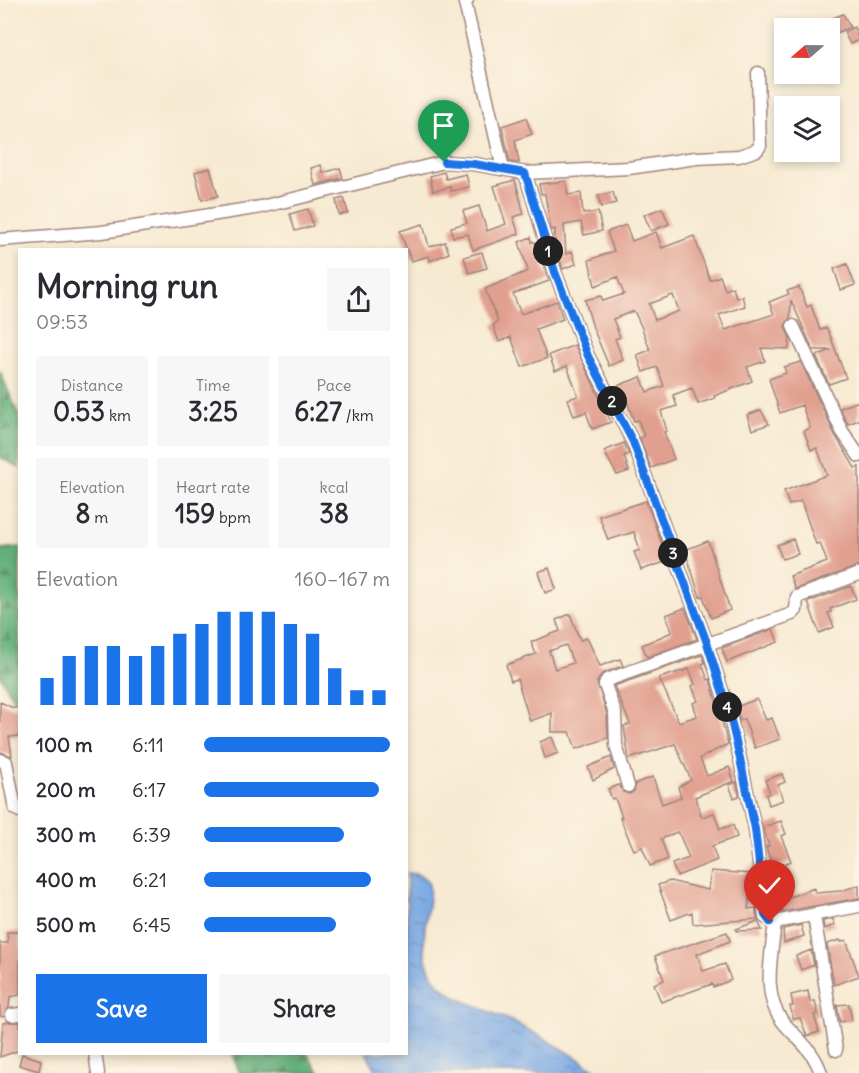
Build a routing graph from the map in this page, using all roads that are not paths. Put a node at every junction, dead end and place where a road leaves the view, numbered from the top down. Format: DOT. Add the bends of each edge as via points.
graph roads {
  1 [pos="467,0"];
  2 [pos="758,73"];
  3 [pos="503,168"];
  4 [pos="525,173"];
  5 [pos="0,240"];
  6 [pos="793,326"];
  7 [pos="859,456"];
  8 [pos="859,574"];
  9 [pos="707,643"];
  10 [pos="0,760"];
  11 [pos="628,786"];
  12 [pos="18,810"];
  13 [pos="859,906"];
  14 [pos="814,916"];
  15 [pos="775,922"];
  16 [pos="836,1050"];
  17 [pos="95,1055"];
  18 [pos="98,1073"];
  19 [pos="821,1073"];
  1 -- 3 [label="street"];
  2 -- 4 [label="street" via="757,150 739,156 629,168"];
  3 -- 4 [label="street"];
  3 -- 5 [label="street" via="433,164 261,207 102,232"];
  4 -- 9 [label="street" via="555,272 588,356 633,442"];
  6 -- 7 [label="street" via="838,424"];
  8 -- 9 [label="street" via="797,597 792,614"];
  9 -- 11 [label="street" via="606,682 615,715 616,745"];
  9 -- 15 [label="street" via="730,716 755,829 765,915"];
  10 -- 12 [label="street" via="6,762"];
  13 -- 14 [label="street"];
  14 -- 15 [label="street"];
  14 -- 16 [label="street"];
  15 -- 19 [label="street" via="772,1002 783,1023 812,1052"];
  17 -- 18 [label="street"];
}
